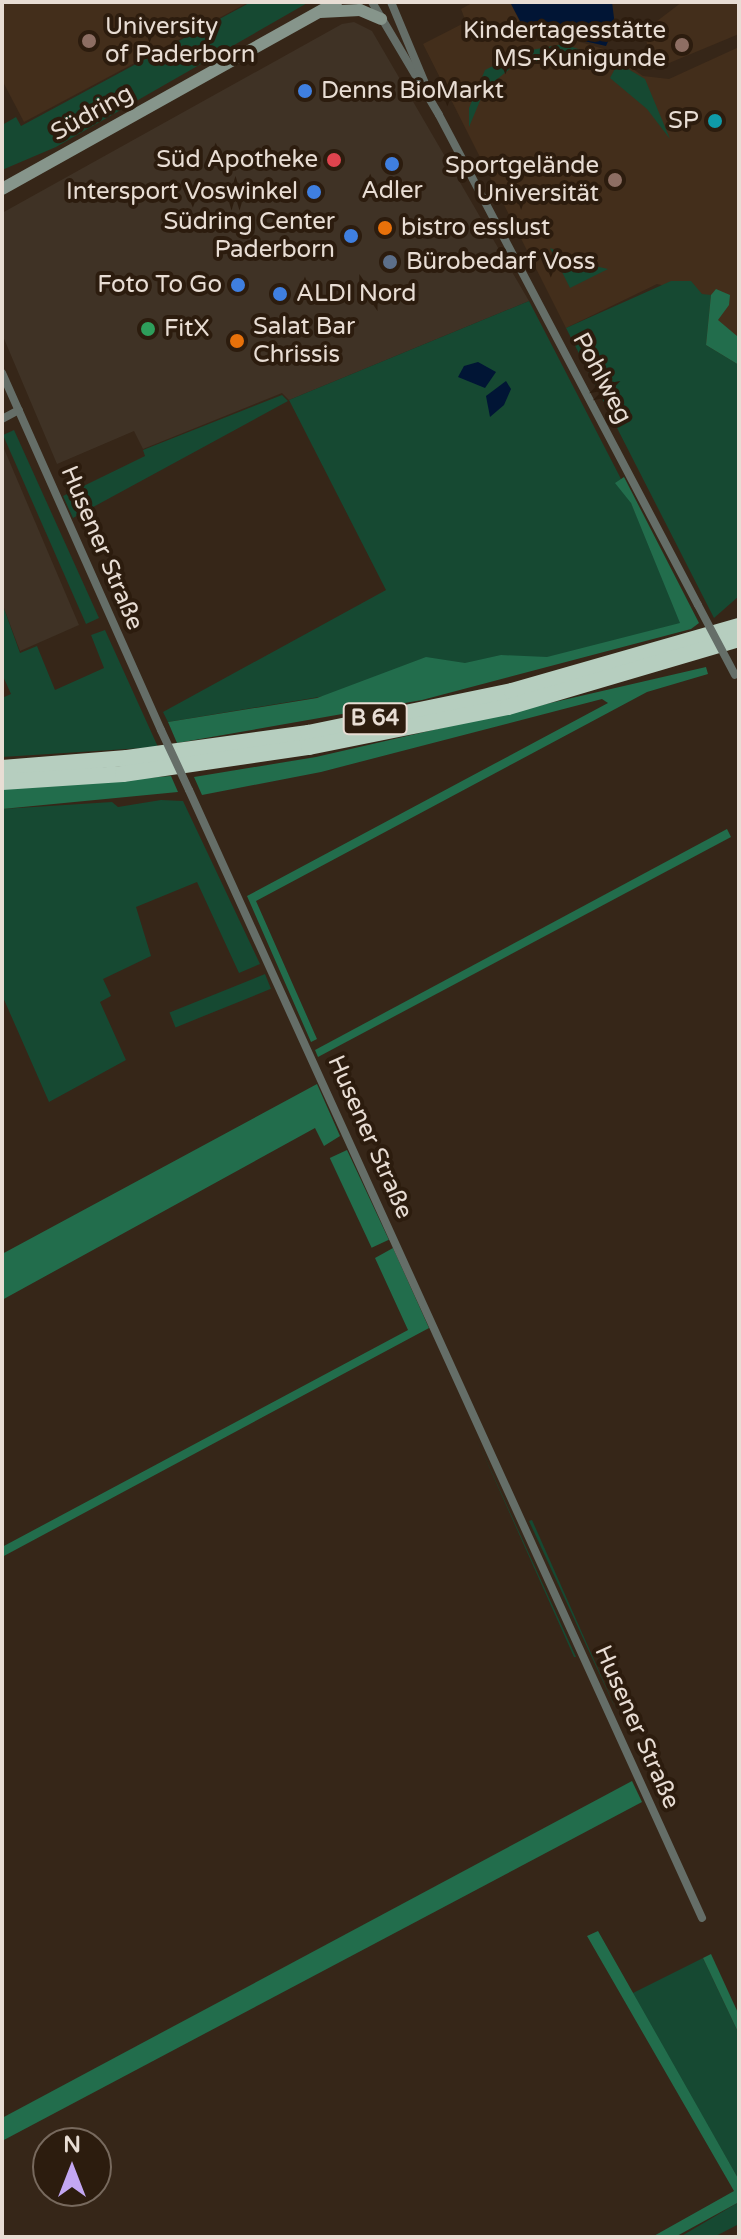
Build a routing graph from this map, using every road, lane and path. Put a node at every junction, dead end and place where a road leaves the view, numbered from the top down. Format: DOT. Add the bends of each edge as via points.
graph roads {
  1 [pos="372,2"];
  2 [pos="391,2"];
  3 [pos="332,3"];
  4 [pos="313,13"];
  5 [pos="381,19"];
  6 [pos="427,93"];
  7 [pos="2,189"];
  8 [pos="2,373"];
  9 [pos="19,410"];
  10 [pos="2,419"];
  11 [pos="739,626"];
  12 [pos="739,639"];
  13 [pos="737,679"];
  14 [pos="2,768"];
  15 [pos="2,782"];
  16 [pos="702,1918"];
  1 -- 5 [label="street, Pohlweg"];
  2 -- 6 [label="street, Pohlweg"];
  3 -- 4 [label="main road, Südring"];
  4 -- 5 [label="main road" via="360,10"];
  4 -- 7 [label="main road, Südring"];
  5 -- 6 [label="street, Pohlweg"];
  6 -- 13 [label="street, Pohlweg, bridge"];
  8 -- 9 [label="street, Husener Straße"];
  9 -- 10 [label="street"];
  9 -- 16 [label="street, Husener Straße, bridge"];
  11 -- 14 [label="highway, B 64" via="512,691 308,733 158,755"];
  12 -- 15 [label="highway, B 64" via="508,707 309,747 138,772"];
}
